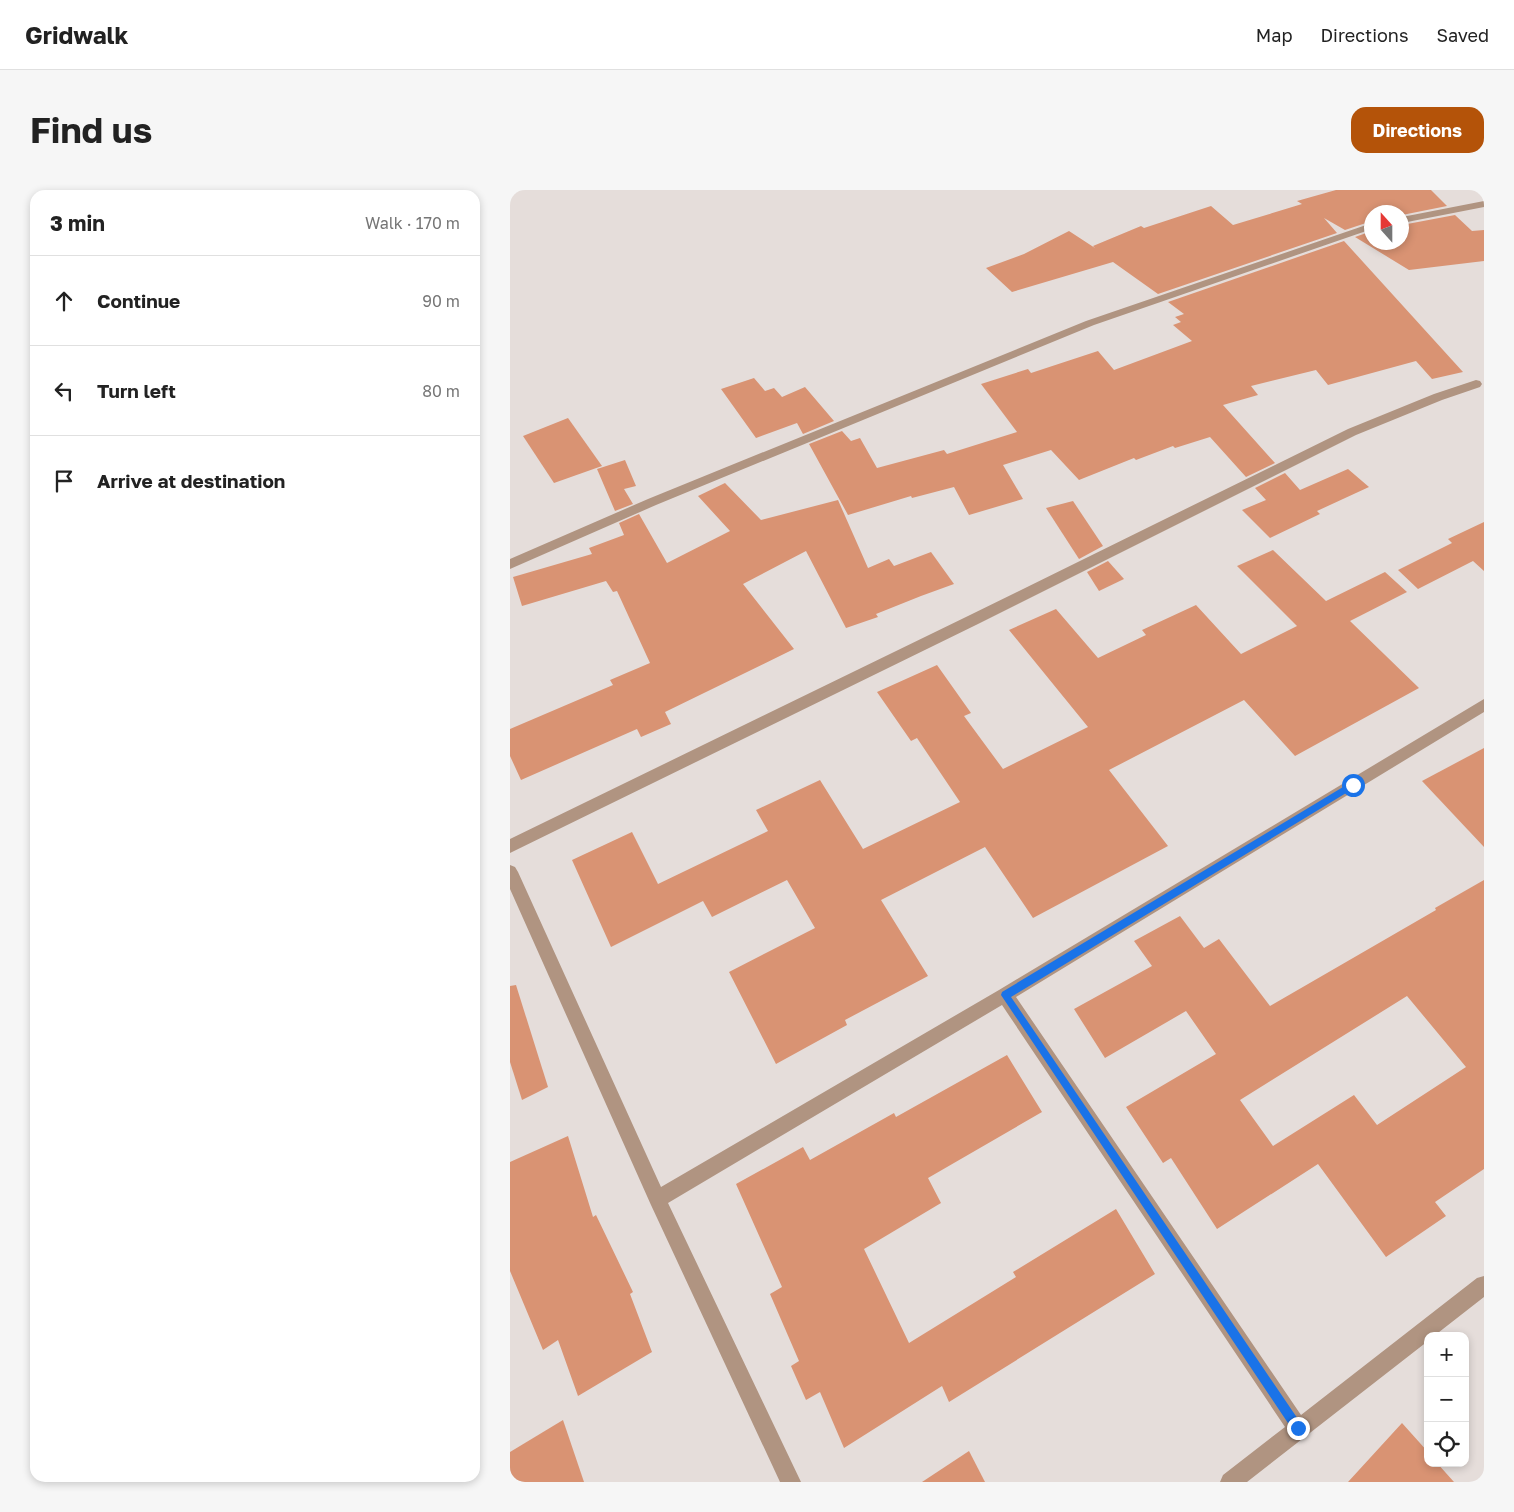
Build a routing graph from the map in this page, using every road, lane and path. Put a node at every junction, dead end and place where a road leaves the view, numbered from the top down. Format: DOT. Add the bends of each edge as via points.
graph roads {
  1 [pos="1484,204"];
  2 [pos="1409,219"];
  3 [pos="1364,229"];
  4 [pos="1476,384"];
  5 [pos="510,564"];
  6 [pos="1484,704"];
  7 [pos="510,846"];
  8 [pos="510,872"];
  9 [pos="1005,995"];
  10 [pos="656,1200"];
  11 [pos="1484,1284"];
  12 [pos="1298,1428"];
  13 [pos="791,1482"];
  14 [pos="1230,1482"];
  1 -- 2 [label="street"];
  3 -- 5 [label="street" via="1090,323 652,502"];
  4 -- 7 [label="street" via="1352,432"];
  6 -- 9 [label="street"];
  8 -- 10 [label="street"];
  9 -- 10 [label="street"];
  9 -- 12 [label="street"];
  10 -- 13 [label="street"];
  11 -- 12 [label="street"];
  12 -- 14 [label="street"];
}
